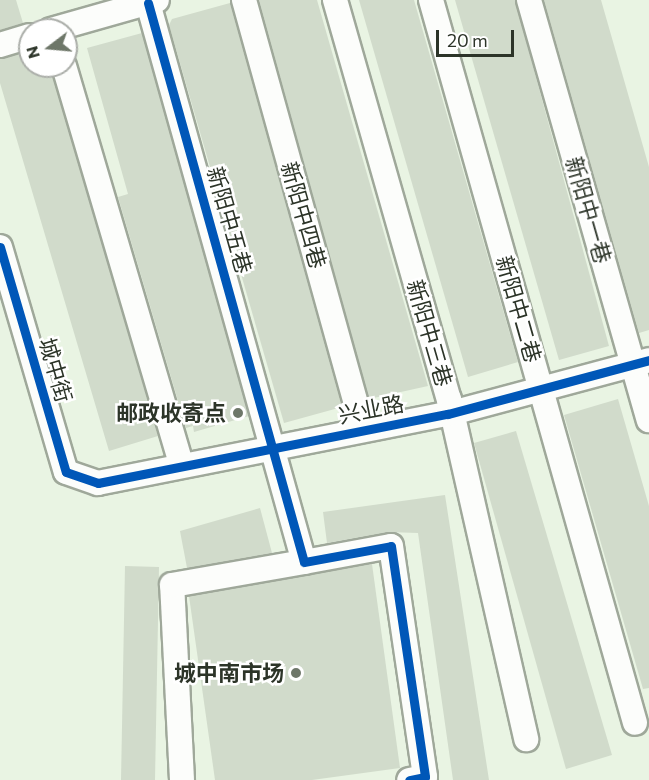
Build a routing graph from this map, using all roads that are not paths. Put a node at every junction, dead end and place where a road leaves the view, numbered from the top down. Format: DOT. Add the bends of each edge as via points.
graph roads {
  1 [pos="244,0"];
  2 [pos="335,0"];
  3 [pos="432,0"];
  4 [pos="529,0"];
  5 [pos="153,1"];
  6 [pos="89,9"];
  7 [pos="74,18"];
  8 [pos="18,40"];
  9 [pos="0,45"];
  10 [pos="68,78"];
  11 [pos="0,248"];
  12 [pos="641,362"];
  13 [pos="542,389"];
  14 [pos="448,414"];
  15 [pos="649,420"];
  16 [pos="363,430"];
  17 [pos="273,447"];
  18 [pos="181,463"];
  19 [pos="98,483"];
  20 [pos="304,562"];
  21 [pos="635,723"];
  22 [pos="526,738"];
  23 [pos="182,780"];
  24 [pos="409,780"];
  1 -- 16 [label="street, 新阳中四巷"];
  2 -- 14 [label="street, 新阳中三巷" via="449,399"];
  3 -- 13 [label="street, 新阳中二巷"];
  4 -- 12 [label="street, 新阳中一巷"];
  5 -- 6 [label="street"];
  5 -- 17 [label="street, 新阳中五巷"];
  6 -- 7 [label="street"];
  8 -- 9 [label="street"];
  10 -- 18 [label="street"];
  11 -- 19 [label="street, 城中街" via="66,472"];
  12 -- 13 [label="street, 兴业路"];
  12 -- 15 [label="street, 新阳中一巷"];
  13 -- 14 [label="street, 兴业路"];
  13 -- 21 [label="street, 新阳中二巷"];
  14 -- 16 [label="street, 兴业路"];
  14 -- 22 [label="street, 新阳中三巷"];
  16 -- 17 [label="street, 兴业路"];
  17 -- 18 [label="street, 兴业路"];
  17 -- 20 [label="street, 新阳中五巷"];
  18 -- 19 [label="street, 兴业路"];
  20 -- 23 [label="street" via="172,585"];
  20 -- 24 [label="street" via="391,546 425,777"];
}
